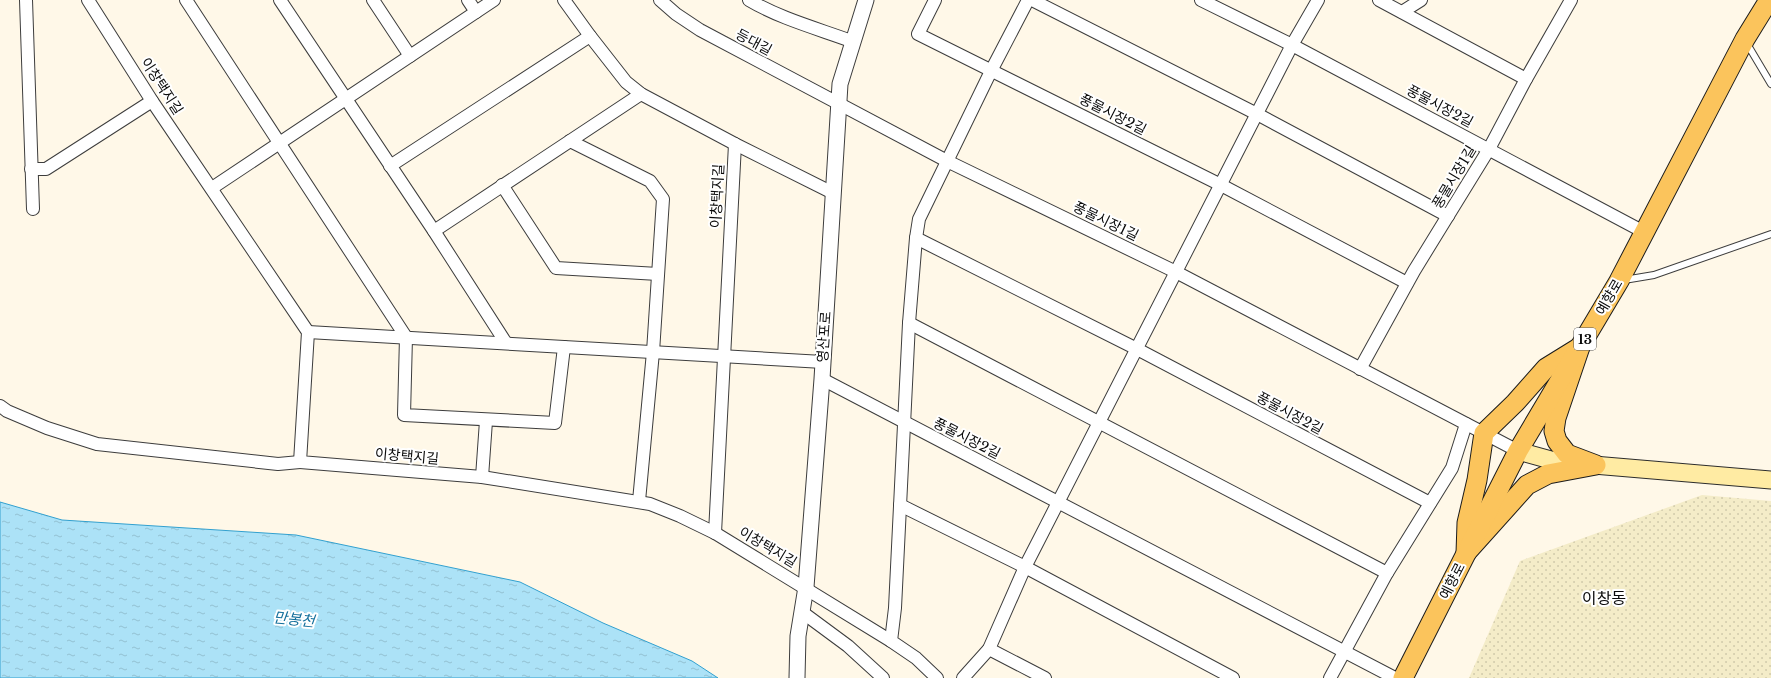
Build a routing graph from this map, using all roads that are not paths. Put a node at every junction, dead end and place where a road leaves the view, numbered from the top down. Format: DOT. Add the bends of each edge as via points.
graph roads {
  1 [pos="26,0"];
  2 [pos="88,0"];
  3 [pos="186,0"];
  4 [pos="280,0"];
  5 [pos="373,0"];
  6 [pos="468,0"];
  7 [pos="494,0"];
  8 [pos="564,0"];
  9 [pos="660,0"];
  10 [pos="750,0"];
  11 [pos="866,0"];
  12 [pos="935,0"];
  13 [pos="1028,0"];
  14 [pos="1032,0"];
  15 [pos="1201,0"];
  16 [pos="1318,0"];
  17 [pos="1379,0"];
  18 [pos="1421,0"];
  19 [pos="1571,0"];
  20 [pos="1769,0"];
  21 [pos="476,12"];
  22 [pos="1402,12"];
  23 [pos="590,36"];
  24 [pos="1745,39"];
  25 [pos="854,42"];
  26 [pos="1292,45"];
  27 [pos="410,56"];
  28 [pos="991,70"];
  29 [pos="1526,78"];
  30 [pos="1771,84"];
  31 [pos="641,94"];
  32 [pos="346,99"];
  33 [pos="152,101"];
  34 [pos="838,103"];
  35 [pos="1257,114"];
  36 [pos="570,141"];
  37 [pos="280,143"];
  38 [pos="735,144"];
  39 [pos="1489,149"];
  40 [pos="947,161"];
  41 [pos="390,166"];
  42 [pos="31,169"];
  43 [pos="502,185"];
  44 [pos="1221,185"];
  45 [pos="212,188"];
  46 [pos="833,193"];
  47 [pos="32,209"];
  48 [pos="1448,216"];
  49 [pos="434,231"];
  50 [pos="1644,232"];
  51 [pos="1771,234"];
  52 [pos="916,238"];
  53 [pos="1176,272"];
  54 [pos="658,274"];
  55 [pos="1618,281"];
  56 [pos="1407,283"];
  57 [pos="909,323"];
  58 [pos="308,332"];
  59 [pos="406,337"];
  60 [pos="506,344"];
  61 [pos="564,347"];
  62 [pos="1580,347"];
  63 [pos="1137,349"];
  64 [pos="653,352"];
  65 [pos="724,356"];
  66 [pos="823,362"];
  67 [pos="1360,369"];
  68 [pos="822,379"];
  69 [pos="0,406"];
  70 [pos="486,421"];
  71 [pos="1099,422"];
  72 [pos="904,423"];
  73 [pos="1466,424"];
  74 [pos="1484,434"];
  75 [pos="1518,451"];
  76 [pos="300,462"];
  77 [pos="1596,465"];
  78 [pos="482,477"];
  79 [pos="1771,480"];
  80 [pos="639,501"];
  81 [pos="1058,502"];
  82 [pos="1430,503"];
  83 [pos="900,505"];
  84 [pos="715,533"];
  85 [pos="1466,553"];
  86 [pos="1025,568"];
  87 [pos="1387,573"];
  88 [pos="806,587"];
  89 [pos="802,612"];
  90 [pos="891,641"];
  91 [pos="989,649"];
  92 [pos="1345,652"];
  93 [pos="797,678"];
  94 [pos="883,678"];
  95 [pos="937,678"];
  96 [pos="963,678"];
  97 [pos="1045,678"];
  98 [pos="1232,678"];
  99 [pos="1330,678"];
  100 [pos="1394,678"];
  101 [pos="1403,678"];
  1 -- 42 [label="street"];
  2 -- 33 [label="street, 이창택지길"];
  3 -- 37 [label="street"];
  4 -- 32 [label="street"];
  5 -- 27 [label="street"];
  6 -- 21 [label="street"];
  7 -- 21 [label="street"];
  8 -- 23 [label="street"];
  9 -- 34 [label="street, 등대길" via="700,30"];
  10 -- 25 [label="street" via="762,8"];
  11 -- 25 [label="street, 영산포로"];
  12 -- 28 [label="street, 풍물시장2길" via="918,34"];
  13 -- 28 [label="street"];
  14 -- 35 [label="street"];
  15 -- 26 [label="street, 풍물시장2길"];
  16 -- 26 [label="street"];
  17 -- 22 [label="street"];
  18 -- 22 [label="street"];
  19 -- 29 [label="street, 풍물시장1길"];
  20 -- 24 [label="main road, 예향로 / 13"];
  21 -- 27 [label="street"];
  22 -- 29 [label="street"];
  23 -- 31 [label="street" via="626,82"];
  23 -- 41 [label="street"];
  24 -- 30 [label="lane"];
  24 -- 50 [label="main road, 예향로 / 13"];
  25 -- 34 [label="street, 영산포로" via="840,84"];
  26 -- 35 [label="street"];
  26 -- 39 [label="street, 풍물시장2길"];
  27 -- 32 [label="street"];
  28 -- 40 [label="street"];
  28 -- 44 [label="street, 풍물시장2길"];
  29 -- 39 [label="street, 풍물시장1길"];
  31 -- 36 [label="street"];
  31 -- 38 [label="street"];
  32 -- 37 [label="street"];
  32 -- 41 [label="street"];
  33 -- 42 [label="street" via="46,170"];
  33 -- 45 [label="street, 이창택지길"];
  34 -- 40 [label="street, 풍물시장1길"];
  34 -- 46 [label="street, 영산포로"];
  35 -- 44 [label="street"];
  35 -- 48 [label="street"];
  36 -- 43 [label="street"];
  36 -- 54 [label="street" via="650,181 663,199"];
  37 -- 45 [label="street"];
  37 -- 59 [label="street"];
  38 -- 46 [label="street"];
  38 -- 65 [label="street, 이창택지길"];
  39 -- 48 [label="street, 풍물시장1길"];
  39 -- 50 [label="street, 풍물시장2길"];
  40 -- 52 [label="street" via="919,219"];
  40 -- 53 [label="street, 풍물시장1길"];
  41 -- 49 [label="street"];
  42 -- 47 [label="street"];
  43 -- 49 [label="street"];
  43 -- 54 [label="street" via="556,268"];
  44 -- 53 [label="street"];
  44 -- 56 [label="street, 풍물시장2길"];
  45 -- 58 [label="street, 이창택지길"];
  46 -- 66 [label="street, 영산포로"];
  48 -- 56 [label="street, 풍물시장1길"];
  49 -- 60 [label="street"];
  50 -- 55 [label="main road, 예향로 / 13"];
  51 -- 55 [label="lane" via="1654,275"];
  52 -- 57 [label="street"];
  52 -- 63 [label="street, 풍물시장2길"];
  53 -- 63 [label="street"];
  53 -- 67 [label="street, 풍물시장1길"];
  54 -- 64 [label="street"];
  55 -- 62 [label="main road, 예향로 / 13"];
  56 -- 67 [label="street, 풍물시장1길"];
  57 -- 71 [label="street"];
  57 -- 72 [label="street"];
  58 -- 59 [label="street"];
  58 -- 76 [label="street"];
  59 -- 60 [label="street"];
  59 -- 70 [label="street" via="404,415"];
  60 -- 61 [label="street"];
  61 -- 64 [label="street"];
  61 -- 70 [label="street" via="555,423"];
  62 -- 74 [label="main road" via="1546,368 1516,403"];
  62 -- 75 [label="main road, 예향로 / 13"];
  62 -- 77 [label="main road" via="1554,431 1557,441 1567,454"];
  63 -- 71 [label="street"];
  63 -- 82 [label="street, 풍물시장2길"];
  64 -- 65 [label="street"];
  64 -- 80 [label="street"];
  65 -- 66 [label="street"];
  65 -- 84 [label="street, 이창택지길"];
  66 -- 68 [label="street, 영산포로"];
  67 -- 73 [label="street, 풍물시장1길"];
  68 -- 72 [label="street, 풍물시장2길"];
  68 -- 88 [label="street, 영산포로"];
  69 -- 76 [label="street, 이창택지길" via="47,428 97,444 278,464"];
  70 -- 78 [label="street"];
  71 -- 81 [label="street"];
  71 -- 87 [label="street"];
  72 -- 81 [label="street, 풍물시장2길"];
  72 -- 83 [label="street"];
  73 -- 74 [label="street, 풍물시장1길"];
  73 -- 82 [label="street" via="1452,468"];
  74 -- 75 [label="street, 풍물시장1길"];
  74 -- 85 [label="main road" via="1467,523"];
  75 -- 77 [label="main road" via="1558,462"];
  75 -- 85 [label="main road, 예향로 / 13"];
  76 -- 78 [label="street, 이창택지길"];
  77 -- 79 [label="main road"];
  77 -- 85 [label="main road" via="1548,474 1527,484"];
  78 -- 80 [label="street, 이창택지길"];
  80 -- 84 [label="street, 이창택지길" via="680,516"];
  81 -- 86 [label="street"];
  81 -- 92 [label="street, 풍물시장2길"];
  82 -- 87 [label="street"];
  83 -- 86 [label="street"];
  83 -- 90 [label="street"];
  84 -- 88 [label="street, 이창택지길"];
  85 -- 101 [label="main road, 예향로 / 13"];
  86 -- 91 [label="street"];
  86 -- 98 [label="street"];
  87 -- 92 [label="street"];
  88 -- 89 [label="street, 영산포로"];
  88 -- 90 [label="street"];
  89 -- 93 [label="street, 영산포로" via="798,636"];
  89 -- 94 [label="street" via="848,646"];
  90 -- 95 [label="street" via="916,658"];
  91 -- 96 [label="street"];
  91 -- 97 [label="street"];
  92 -- 99 [label="street"];
  92 -- 100 [label="street, 풍물시장2길"];
}
